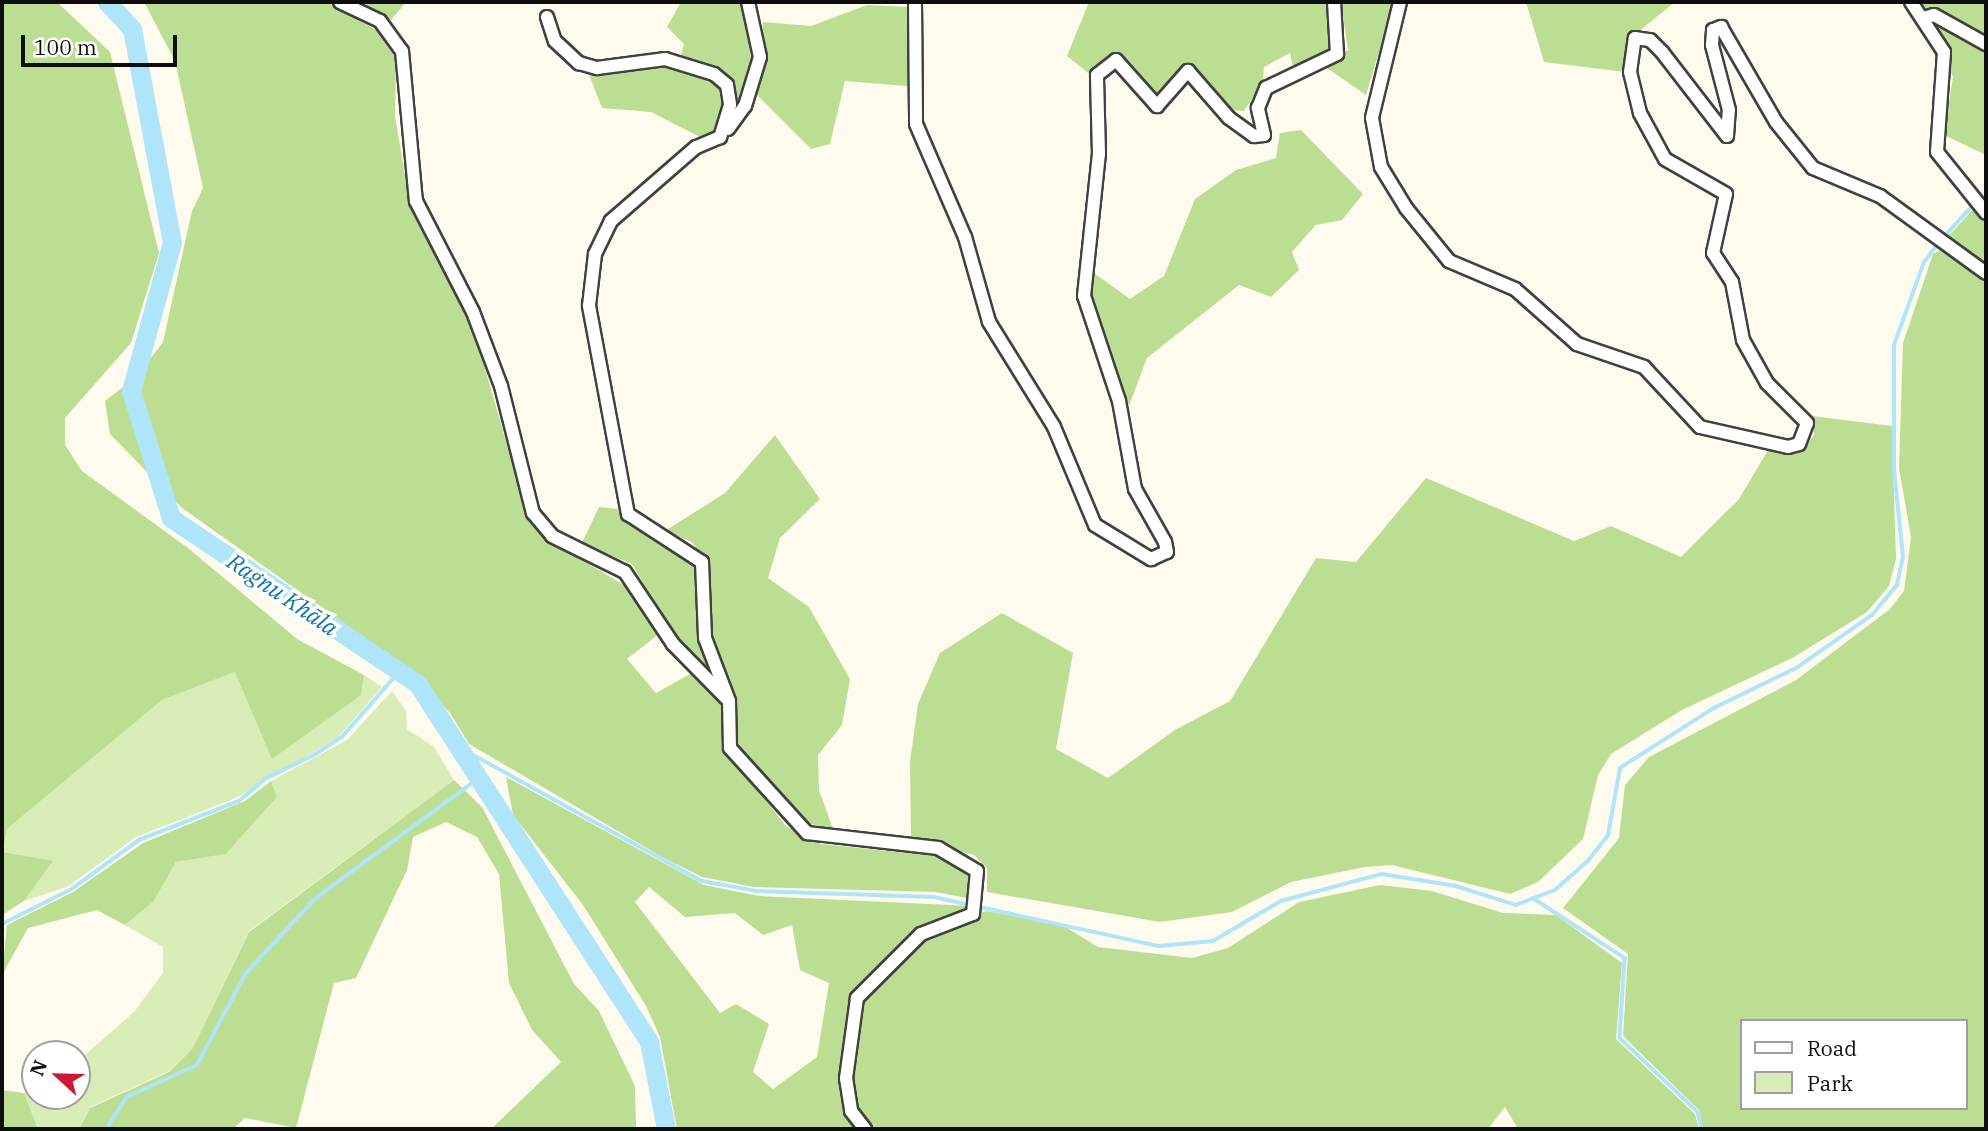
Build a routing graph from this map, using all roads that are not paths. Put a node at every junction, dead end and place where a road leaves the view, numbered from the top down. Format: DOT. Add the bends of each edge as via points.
graph roads {
  1 [pos="340,2"];
  2 [pos="748,2"];
  3 [pos="915,2"];
  4 [pos="1334,2"];
  5 [pos="1399,2"];
  6 [pos="1911,2"];
  7 [pos="547,17"];
  8 [pos="1924,18"];
  9 [pos="1986,44"];
  10 [pos="720,136"];
  11 [pos="1986,212"];
  12 [pos="1986,273"];
  13 [pos="729,701"];
  14 [pos="864,1129"];
  1 -- 13 [label="street" via="380,21 402,51 416,201 474,312 501,386 533,513 552,536 625,572 679,651"];
  2 -- 10 [label="street" via="760,57 745,106"];
  3 -- 4 [label="street" via="916,124 965,237 989,322 1054,427 1095,524 1151,559 1167,552 1165,542 1135,489 1119,401 1084,296 1099,153 1097,75 1116,60 1157,106 1188,71 1229,118 1254,136 1264,135 1258,108 1266,88 1337,54"];
  5 -- 12 [label="street" via="1372,118 1381,167 1406,208 1449,261 1515,289 1577,344 1644,367 1700,428 1788,447 1799,444 1807,423 1767,383 1743,340 1732,282 1713,253 1726,194 1665,159 1640,113 1630,72 1635,38 1650,40 1662,52 1727,136 1729,110 1712,45 1713,30 1721,27 1776,122 1813,168 1880,196"];
  6 -- 8 [label="street"];
  7 -- 10 [label="street" via="555,41 579,63 597,68 665,59 714,74 727,85 730,105"];
  8 -- 9 [label="street" via="1934,15 1965,38"];
  8 -- 11 [label="street" via="1939,37 1947,70 1937,152"];
  10 -- 13 [label="street" via="696,147 611,221 595,254 589,306 624,504 637,521 702,562 705,638"];
  13 -- 14 [label="street" via="730,748 795,826 837,839 938,848 977,871 973,914 921,934 857,998 846,1079 851,1111"];
}
